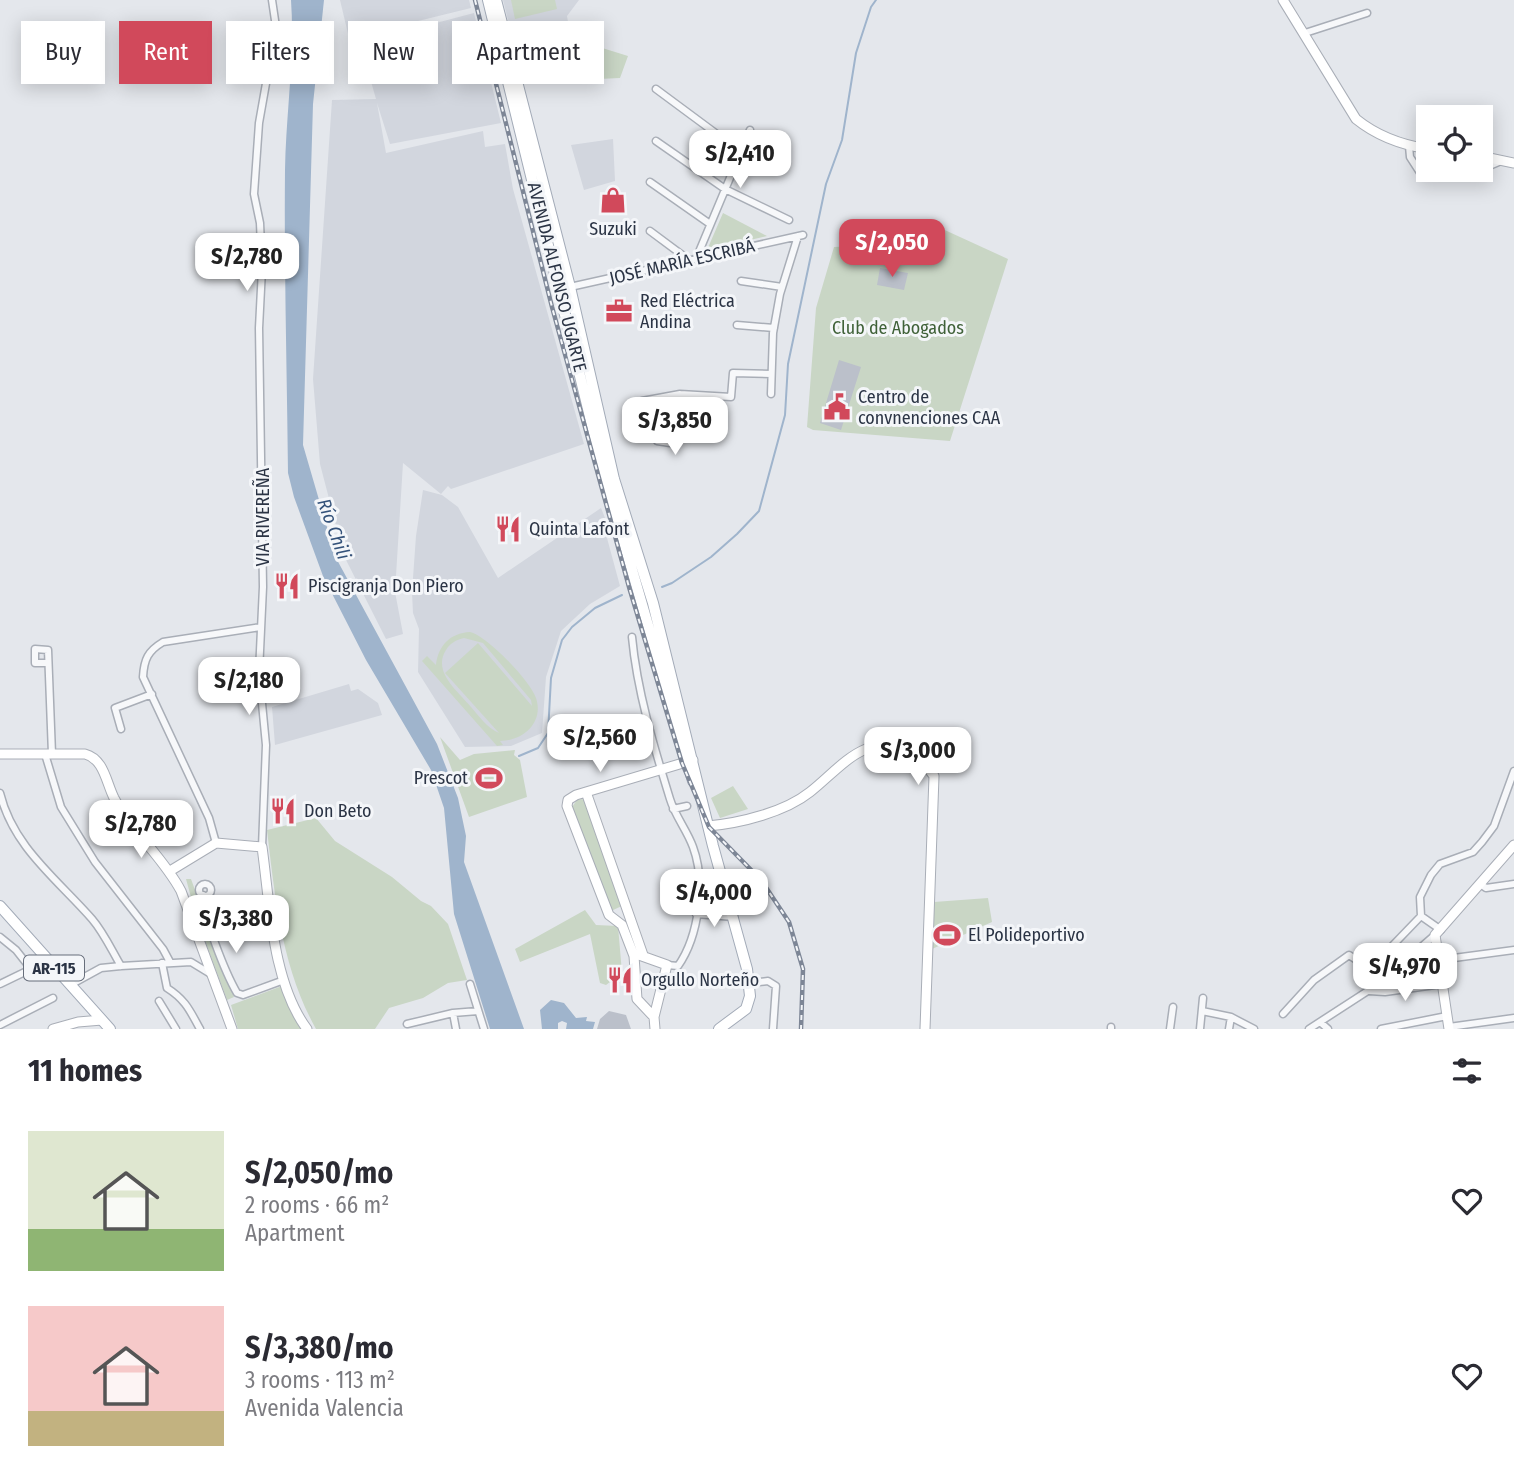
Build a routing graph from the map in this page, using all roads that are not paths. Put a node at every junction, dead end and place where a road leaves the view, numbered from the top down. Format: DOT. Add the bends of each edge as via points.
graph roads {
  1 [pos="272,0"];
  2 [pos="488,0"];
  3 [pos="496,0"];
  4 [pos="1283,0"];
  5 [pos="1367,13"];
  6 [pos="1305,33"];
  7 [pos="656,89"];
  8 [pos="750,130"];
  9 [pos="656,141"];
  10 [pos="1409,146"];
  11 [pos="1416,147"];
  12 [pos="741,152"];
  13 [pos="1493,158"];
  14 [pos="1503,160"];
  15 [pos="1514,163"];
  16 [pos="650,182"];
  17 [pos="726,189"];
  18 [pos="789,220"];
  19 [pos="710,225"];
  20 [pos="650,231"];
  21 [pos="693,260"];
  22 [pos="741,281"];
  23 [pos="782,287"];
  24 [pos="566,288"];
  25 [pos="737,325"];
  26 [pos="774,328"];
  27 [pos="771,374"];
  28 [pos="680,394"];
  29 [pos="771,394"];
  30 [pos="261,627"];
  31 [pos="632,637"];
  32 [pos="48,663"];
  33 [pos="152,694"];
  34 [pos="121,729"];
  35 [pos="0,754"];
  36 [pos="48,754"];
  37 [pos="689,761"];
  38 [pos="661,770"];
  39 [pos="1514,771"];
  40 [pos="586,792"];
  41 [pos="0,793"];
  42 [pos="687,806"];
  43 [pos="673,809"];
  44 [pos="708,826"];
  45 [pos="216,844"];
  46 [pos="1514,845"];
  47 [pos="262,848"];
  48 [pos="170,871"];
  49 [pos="1480,884"];
  50 [pos="1514,884"];
  51 [pos="202,895"];
  52 [pos="0,906"];
  53 [pos="696,914"];
  54 [pos="631,916"];
  55 [pos="1421,916"];
  56 [pos="734,917"];
  57 [pos="619,922"];
  58 [pos="1438,932"];
  59 [pos="0,937"];
  60 [pos="1514,950"];
  61 [pos="638,955"];
  62 [pos="1438,960"];
  63 [pos="170,962"];
  64 [pos="162,963"];
  65 [pos="667,965"];
  66 [pos="121,966"];
  67 [pos="1370,969"];
  68 [pos="210,974"];
  69 [pos="284,980"];
  70 [pos="750,982"];
  71 [pos="1380,983"];
  72 [pos="0,984"];
  73 [pos="1443,984"];
  74 [pos="69,985"];
  75 [pos="470,985"];
  76 [pos="1367,991"];
  77 [pos="1203,998"];
  78 [pos="53,999"];
  79 [pos="159,1001"];
  80 [pos="1173,1007"];
  81 [pos="1202,1011"];
  82 [pos="478,1012"];
  83 [pos="453,1013"];
  84 [pos="1283,1014"];
  85 [pos="1447,1016"];
  86 [pos="654,1017"];
  87 [pos="1231,1017"];
  88 [pos="1514,1018"];
  89 [pos="102,1020"];
  90 [pos="1320,1022"];
  91 [pos="407,1024"];
  92 [pos="0,1025"];
  93 [pos="1449,1028"];
  94 [pos="52,1029"];
  95 [pos="110,1029"];
  96 [pos="176,1029"];
  97 [pos="200,1029"];
  98 [pos="232,1029"];
  99 [pos="307,1029"];
  100 [pos="456,1029"];
  101 [pos="484,1029"];
  102 [pos="655,1029"];
  103 [pos="719,1029"];
  104 [pos="773,1029"];
  105 [pos="925,1029"];
  106 [pos="1170,1029"];
  107 [pos="1200,1029"];
  108 [pos="1229,1029"];
  109 [pos="1254,1029"];
  110 [pos="1309,1029"];
  111 [pos="1328,1029"];
  112 [pos="1381,1029"];
  1 -- 30 [label="street, VIA RIVEREÑA" via="276,27 259,123 254,194 261,243"];
  2 -- 24 [label="main road, AVENIDA ALFONSO UGARTE"];
  3 -- 24 [label="main road, AVENIDA ALFONSO UGARTE"];
  4 -- 6 [label="street"];
  5 -- 6 [label="street"];
  6 -- 10 [label="street" via="1356,119 1371,131"];
  7 -- 12 [label="street"];
  8 -- 12 [label="street"];
  9 -- 17 [label="street"];
  10 -- 11 [label="street"];
  10 -- 14 [label="street" via="1410,157 1422,174 1435,177 1472,174"];
  12 -- 17 [label="street"];
  13 -- 14 [label="street"];
  14 -- 15 [label="street"];
  16 -- 19 [label="street"];
  17 -- 18 [label="street"];
  17 -- 19 [label="street"];
  19 -- 21 [label="street"];
  20 -- 21 [label="street"];
  21 -- 23 [label="street, JOSÉ MARÍA ESCRIBÁ" via="801,236"];
  21 -- 24 [label="street, JOSÉ MARÍA ESCRIBÁ"];
  22 -- 23 [label="street"];
  23 -- 26 [label="street"];
  24 -- 37 [label="main road, AVENIDA ALFONSO UGARTE" via="602,466 644,589"];
  25 -- 26 [label="street"];
  26 -- 27 [label="street"];
  27 -- 28 [label="street" via="733,373 731,397"];
  27 -- 29 [label="street"];
  28 -- 28 [label="street" via="642,401 657,441 677,444 684,418"];
  30 -- 33 [label="street" via="163,642 144,661 143,677"];
  30 -- 47 [label="street, VIA RIVEREÑA" via="266,745"];
  31 -- 38 [label="street"];
  32 -- 36 [label="street"];
  33 -- 34 [label="street" via="115,708"];
  33 -- 45 [label="street" via="209,817"];
  35 -- 36 [label="street"];
  36 -- 48 [label="street" via="93,756 130,822"];
  36 -- 63 [label="street" via="61,807 95,862"];
  37 -- 38 [label="street"];
  37 -- 44 [label="main road, AVENIDA ALFONSO UGARTE"];
  38 -- 40 [label="street"];
  38 -- 43 [label="street"];
  39 -- 55 [label="street" via="1494,826 1482,842 1472,852 1440,864 1431,875 1420,897"];
  40 -- 54 [label="street"];
  40 -- 57 [label="street" via="568,800 569,817 609,915"];
  41 -- 66 [label="street" via="27,851 94,922"];
  42 -- 43 [label="street"];
  43 -- 53 [label="street" via="698,867"];
  44 -- 56 [label="main road, AVENIDA ALFONSO UGARTE"];
  44 -- 105 [label="street" via="784,806 869,748 885,749 929,768 934,776"];
  45 -- 47 [label="street"];
  45 -- 48 [label="street"];
  46 -- 49 [label="street"];
  47 -- 69 [label="street, VIA RIVEREÑA"];
  48 -- 68 [label="street"];
  49 -- 50 [label="street" via="1486,888"];
  49 -- 58 [label="street"];
  51 -- 69 [label="street" via="205,914 237,993 243,995"];
  52 -- 74 [label="main road, AR-115"];
  53 -- 56 [label="street"];
  53 -- 65 [label="street" via="684,957 678,966"];
  54 -- 57 [label="street"];
  54 -- 61 [label="street"];
  55 -- 58 [label="street"];
  55 -- 67 [label="street"];
  56 -- 70 [label="main road, AVENIDA ALFONSO UGARTE"];
  57 -- 61 [label="street"];
  58 -- 62 [label="street"];
  58 -- 71 [label="street"];
  59 -- 72 [label="street" via="31,969"];
  60 -- 62 [label="street"];
  61 -- 65 [label="street"];
  61 -- 86 [label="street" via="637,999"];
  62 -- 73 [label="street"];
  63 -- 64 [label="street"];
  63 -- 68 [label="street" via="191,962"];
  64 -- 66 [label="street"];
  64 -- 97 [label="street" via="167,988 192,1009"];
  65 -- 86 [label="street"];
  66 -- 74 [label="street" via="101,968"];
  67 -- 71 [label="street"];
  67 -- 84 [label="street" via="1349,955 1314,980"];
  68 -- 98 [label="street"];
  69 -- 99 [label="street, VIA RIVEREÑA"];
  70 -- 103 [label="main road" via="746,1009"];
  70 -- 104 [label="street" via="768,981 776,986"];
  71 -- 76 [label="street"];
  73 -- 76 [label="street"];
  73 -- 85 [label="street"];
  74 -- 89 [label="main road, AR-115"];
  75 -- 82 [label="street"];
  76 -- 90 [label="street"];
  77 -- 81 [label="street"];
  78 -- 92 [label="street"];
  79 -- 96 [label="street"];
  80 -- 106 [label="street"];
  81 -- 87 [label="street"];
  81 -- 107 [label="street"];
  82 -- 83 [label="street"];
  82 -- 101 [label="street"];
  83 -- 91 [label="street"];
  83 -- 100 [label="street"];
  85 -- 93 [label="street"];
  85 -- 112 [label="street"];
  86 -- 102 [label="street"];
  87 -- 108 [label="street"];
  87 -- 109 [label="street"];
  88 -- 93 [label="street"];
  89 -- 94 [label="street"];
  89 -- 95 [label="main road, AR-115"];
  90 -- 110 [label="street"];
  90 -- 111 [label="street"];
}
